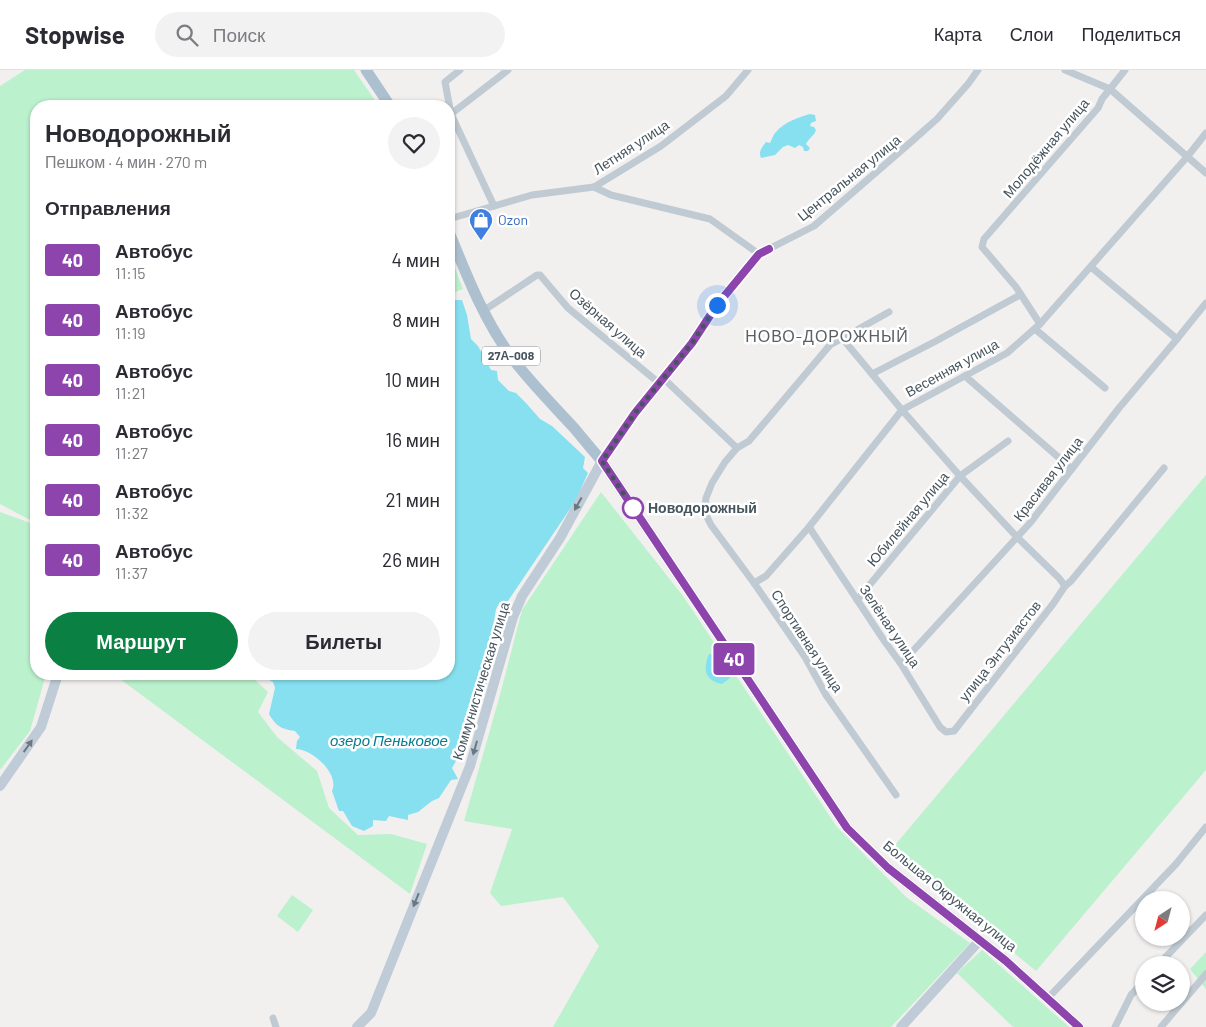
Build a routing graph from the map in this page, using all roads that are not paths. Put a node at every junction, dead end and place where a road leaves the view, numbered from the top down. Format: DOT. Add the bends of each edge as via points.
graph roads {
  1 [pos="366,70"];
  2 [pos="460,70"];
  3 [pos="508,70"];
  4 [pos="748,70"];
  5 [pos="978,70"];
  6 [pos="1065,70"];
  7 [pos="1124,70"];
  8 [pos="1110,89"];
  9 [pos="386,100"];
  10 [pos="448,100"];
  11 [pos="455,111"];
  12 [pos="455,123"];
  13 [pos="1206,133"];
  14 [pos="1187,157"];
  15 [pos="1206,173"];
  16 [pos="594,187"];
  17 [pos="494,206"];
  18 [pos="455,217"];
  19 [pos="455,247"];
  20 [pos="759,254"];
  21 [pos="1091,267"];
  22 [pos="1020,295"];
  23 [pos="1206,302"];
  24 [pos="483,311"];
  25 [pos="889,312"];
  26 [pos="1037,327"];
  27 [pos="842,338"];
  28 [pos="1177,339"];
  29 [pos="872,374"];
  30 [pos="965,376"];
  31 [pos="661,381"];
  32 [pos="1105,388"];
  33 [pos="902,410"];
  34 [pos="1008,441"];
  35 [pos="737,448"];
  36 [pos="602,461"];
  37 [pos="1164,468"];
  38 [pos="1072,469"];
  39 [pos="960,476"];
  40 [pos="809,527"];
  41 [pos="1017,538"];
  42 [pos="754,583"];
  43 [pos="1068,583"];
  44 [pos="857,600"];
  45 [pos="901,664"];
  46 [pos="56,680"];
  47 [pos="954,731"];
  48 [pos="0,786"];
  49 [pos="896,795"];
  50 [pos="1206,827"];
  51 [pos="1206,915"];
  52 [pos="980,940"];
  53 [pos="1167,956"];
  54 [pos="1206,974"];
  55 [pos="1135,991"];
  56 [pos="1048,998"];
  57 [pos="273,1018"];
  58 [pos="276,1027"];
  59 [pos="357,1027"];
  60 [pos="901,1027"];
  61 [pos="1079,1027"];
  62 [pos="1115,1027"];
  63 [pos="1161,1027"];
  1 -- 9 [label="main road"];
  2 -- 10 [label="street" via="445,82"];
  3 -- 11 [label="street"];
  4 -- 16 [label="street, Летняя улица" via="726,96 662,146"];
  5 -- 20 [label="street, Центральная улица" via="936,119 814,226"];
  6 -- 8 [label="street"];
  7 -- 8 [label="street, Молодёжная улица"];
  8 -- 14 [label="street"];
  8 -- 22 [label="street, Молодёжная улица" via="1098,108 984,239 982,247"];
  12 -- 17 [label="street"];
  13 -- 14 [label="street, Весенняя улица"];
  14 -- 15 [label="street"];
  14 -- 21 [label="street, Весенняя улица"];
  16 -- 17 [label="street, Летняя улица" via="532,195"];
  16 -- 20 [label="street" via="611,195 710,219"];
  17 -- 18 [label="street, Летняя улица"];
  19 -- 24 [label="main road, Большая Окружная улица / 27А-008"];
  20 -- 31 [label="street, Центральная улица"];
  21 -- 26 [label="street, Весенняя улица"];
  21 -- 28 [label="street"];
  22 -- 26 [label="street"];
  22 -- 29 [label="street"];
  23 -- 28 [label="street, Красивая улица"];
  24 -- 31 [label="street, Озёрная улица" via="540,275 568,308"];
  24 -- 36 [label="main road, Большая Окружная улица / 27А-008" via="512,358"];
  25 -- 27 [label="street"];
  26 -- 30 [label="street, Весенняя улица" via="1007,352"];
  26 -- 32 [label="street"];
  27 -- 29 [label="street"];
  27 -- 35 [label="street" via="830,344 749,441"];
  28 -- 38 [label="street, Красивая улица"];
  29 -- 33 [label="street"];
  30 -- 33 [label="street, Весенняя улица"];
  30 -- 38 [label="street"];
  31 -- 35 [label="street"];
  31 -- 36 [label="street, Центральная улица"];
  33 -- 39 [label="street"];
  33 -- 40 [label="street, Весенняя улица"];
  34 -- 39 [label="street, Юбилейная улица"];
  35 -- 42 [label="street, Спортивная улица" via="712,483 704,511"];
  36 -- 52 [label="main road, Большая Окружная улица / 27А-008" via="847,828 888,868"];
  36 -- 59 [label="street, Коммунистическая улица, one-way" via="560,538 522,596 470,766 371,1013"];
  37 -- 43 [label="street, улица Энтузиастов"];
  38 -- 41 [label="street, Красивая улица"];
  39 -- 41 [label="street"];
  39 -- 44 [label="street, Юбилейная улица"];
  40 -- 42 [label="street, Весенняя улица" via="766,576"];
  40 -- 44 [label="street, Зелёная улица"];
  41 -- 43 [label="street"];
  41 -- 45 [label="street, Красивая улица"];
  42 -- 49 [label="street, Спортивная улица" via="805,657 826,695"];
  43 -- 47 [label="street, улица Энтузиастов"];
  44 -- 45 [label="street, Зелёная улица"];
  45 -- 47 [label="street, Зелёная улица" via="940,727 946,732"];
  48 -- 46 [label="street, one-way" via="41,727"];
  50 -- 56 [label="street" via="1176,864"];
  51 -- 53 [label="street"];
  52 -- 56 [label="main road, Большая Окружная улица / 27А-008"];
  52 -- 60 [label="street"];
  54 -- 63 [label="street"];
  55 -- 62 [label="street"];
  56 -- 61 [label="main road, Большая Окружная улица / 27А-008"];
  57 -- 58 [label="street"];
}
